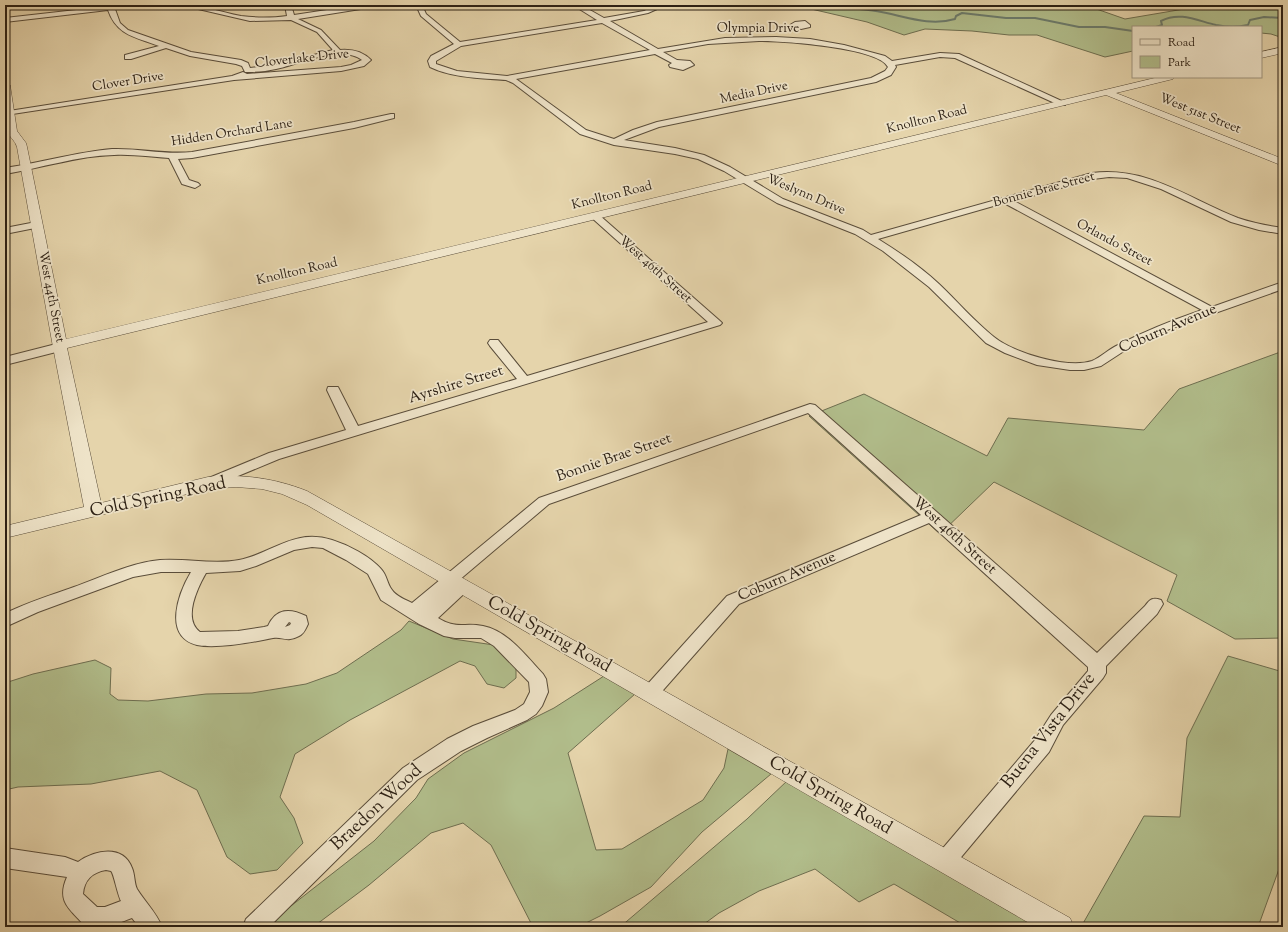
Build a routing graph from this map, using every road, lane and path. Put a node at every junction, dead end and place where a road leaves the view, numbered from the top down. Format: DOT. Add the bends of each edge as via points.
graph roads {
  1 [pos="148,5"];
  2 [pos="184,5"];
  3 [pos="288,5"];
  4 [pos="373,5"];
  5 [pos="419,5"];
  6 [pos="576,5"];
  7 [pos="663,5"];
  8 [pos="111,8"];
  9 [pos="292,17"];
  10 [pos="5,20"];
  11 [pos="603,21"];
  12 [pos="799,27"];
  13 [pos="795,40"];
  14 [pos="459,44"];
  15 [pos="166,46"];
  16 [pos="1283,50"];
  17 [pos="658,51"];
  18 [pos="338,52"];
  19 [pos="1262,55"];
  20 [pos="128,57"];
  21 [pos="677,62"];
  22 [pos="890,63"];
  23 [pos="248,70"];
  24 [pos="234,78"];
  25 [pos="507,78"];
  26 [pos="1166,78"];
  27 [pos="5,85"];
  28 [pos="1106,92"];
  29 [pos="1062,103"];
  30 [pos="9,113"];
  31 [pos="391,116"];
  32 [pos="614,142"];
  33 [pos="173,157"];
  34 [pos="1283,163"];
  35 [pos="25,167"];
  36 [pos="5,171"];
  37 [pos="743,180"];
  38 [pos="195,185"];
  39 [pos="1005,200"];
  40 [pos="595,216"];
  41 [pos="36,225"];
  42 [pos="5,231"];
  43 [pos="1283,231"];
  44 [pos="870,238"];
  45 [pos="1283,285"];
  46 [pos="1210,310"];
  47 [pos="716,324"];
  48 [pos="494,344"];
  49 [pos="60,346"];
  50 [pos="5,361"];
  51 [pos="1054,365"];
  52 [pos="525,381"];
  53 [pos="333,390"];
  54 [pos="810,408"];
  55 [pos="354,432"];
  56 [pos="208,483"];
  57 [pos="94,511"];
  58 [pos="932,516"];
  59 [pos="5,532"];
  60 [pos="201,567"];
  61 [pos="456,583"];
  62 [pos="1155,604"];
  63 [pos="419,616"];
  64 [pos="5,621"];
  65 [pos="277,630"];
  66 [pos="1097,664"];
  67 [pos="651,692"];
  68 [pos="5,858"];
  69 [pos="945,861"];
  70 [pos="81,873"];
  71 [pos="137,905"];
  72 [pos="151,927"];
  73 [pos="254,927"];
  74 [pos="1060,927"];
  1 -- 8 [label="street"];
  2 -- 9 [label="street" via="248,18"];
  3 -- 9 [label="street"];
  4 -- 9 [label="street"];
  5 -- 14 [label="street" via="423,15"];
  6 -- 11 [label="street"];
  7 -- 11 [label="street"];
  8 -- 10 [label="street"];
  8 -- 15 [label="street" via="121,29"];
  9 -- 18 [label="street" via="301,24 319,31"];
  11 -- 14 [label="street"];
  11 -- 17 [label="street"];
  12 -- 13 [label="street"];
  13 -- 17 [label="street, Olympia Drive" via="733,39"];
  13 -- 22 [label="street, Olympia Drive" via="845,48"];
  14 -- 25 [label="street, Olympia Drive" via="432,60 434,66 467,75"];
  15 -- 20 [label="street"];
  15 -- 23 [label="street" via="194,55 238,62 245,65"];
  16 -- 19 [label="street"];
  17 -- 21 [label="street"];
  17 -- 25 [label="street, Olympia Drive"];
  18 -- 23 [label="street, Cloverlake Drive" via="274,68"];
  18 -- 24 [label="street, Cloverlake Drive" via="358,54 367,61 329,71"];
  22 -- 29 [label="street" via="937,55 956,56"];
  22 -- 32 [label="street, Media Drive" via="892,67 889,73 873,80 657,125"];
  23 -- 24 [label="street, Clover Drive"];
  24 -- 30 [label="street, Clover Drive"];
  25 -- 32 [label="street, Weslynn Drive" via="516,81 578,129 597,138"];
  26 -- 28 [label="street, Knollton Road"];
  27 -- 30 [label="street, West 44th Street"];
  28 -- 29 [label="street, Knollton Road"];
  28 -- 34 [label="street, West 51st Street"];
  29 -- 37 [label="street, Knollton Road"];
  30 -- 35 [label="street, West 44th Street" via="13,132 21,143"];
  31 -- 33 [label="street, Hidden Orchard Lane" via="346,127"];
  32 -- 37 [label="street, Weslynn Drive" via="695,156 722,166"];
  33 -- 35 [label="street, Hidden Orchard Lane" via="110,152"];
  33 -- 38 [label="street" via="185,182"];
  35 -- 36 [label="street, Hidden Orchard Lane"];
  35 -- 41 [label="street, West 44th Street"];
  37 -- 40 [label="street, Knollton Road"];
  37 -- 44 [label="street, Weslynn Drive" via="780,201"];
  39 -- 43 [label="street, Bonnie Brae Street" via="1095,175 1122,174 1147,180 1237,221"];
  39 -- 44 [label="street, Bonnie Brae Street"];
  39 -- 46 [label="street, Orlando Street"];
  40 -- 47 [label="street, West 46th Street"];
  40 -- 49 [label="street, Knollton Road"];
  41 -- 42 [label="street"];
  41 -- 49 [label="street, West 44th Street"];
  44 -- 51 [label="street, Weslynn Drive" via="933,285 990,340 1022,356"];
  45 -- 46 [label="street, Coburn Avenue"];
  46 -- 51 [label="street, Coburn Avenue" via="1147,335 1097,362 1075,366"];
  47 -- 52 [label="street, Ayrshire Street"];
  48 -- 52 [label="street"];
  49 -- 50 [label="street, Knollton Road"];
  49 -- 57 [label="street, West 44th Street"];
  52 -- 55 [label="street, Ayrshire Street"];
  53 -- 55 [label="street"];
  54 -- 58 [label="street, West 46th Street"];
  54 -- 61 [label="street, Bonnie Brae Street" via="544,501"];
  55 -- 56 [label="street, Ayrshire Street" via="274,456"];
  56 -- 57 [label="street, Cold Spring Road"];
  56 -- 61 [label="street, Cold Spring Road" via="264,483 301,494"];
  57 -- 59 [label="street, Cold Spring Road"];
  58 -- 66 [label="street, West 46th Street"];
  58 -- 67 [label="street, Coburn Avenue" via="733,600"];
  60 -- 63 [label="street, Braedon Wood" via="239,565 294,544 325,543 370,568 378,576 382,590 387,596"];
  60 -- 64 [label="street, Braedon Wood" via="163,565 129,573 39,604"];
  60 -- 65 [label="street" via="188,590 183,607 186,628 192,635 202,639 252,636"];
  61 -- 63 [label="street, Bonnie Brae Street"];
  61 -- 67 [label="street, Cold Spring Road"];
  62 -- 66 [label="street, Buena Vista Drive"];
  63 -- 73 [label="street, Braedon Wood" via="444,630 485,633 500,641 535,675 539,688 536,701 521,715 460,741 410,774"];
  66 -- 69 [label="street, Buena Vista Drive" via="1097,673 1057,720 1042,746"];
  67 -- 69 [label="street, Cold Spring Road"];
  68 -- 70 [label="street" via="65,867"];
  69 -- 74 [label="street, Cold Spring Road"];
  70 -- 71 [label="street" via="100,862 110,860 118,863 123,871 126,889"];
  70 -- 71 [label="street" via="74,884 73,898 93,918 105,918"];
  71 -- 72 [label="street"];
}
